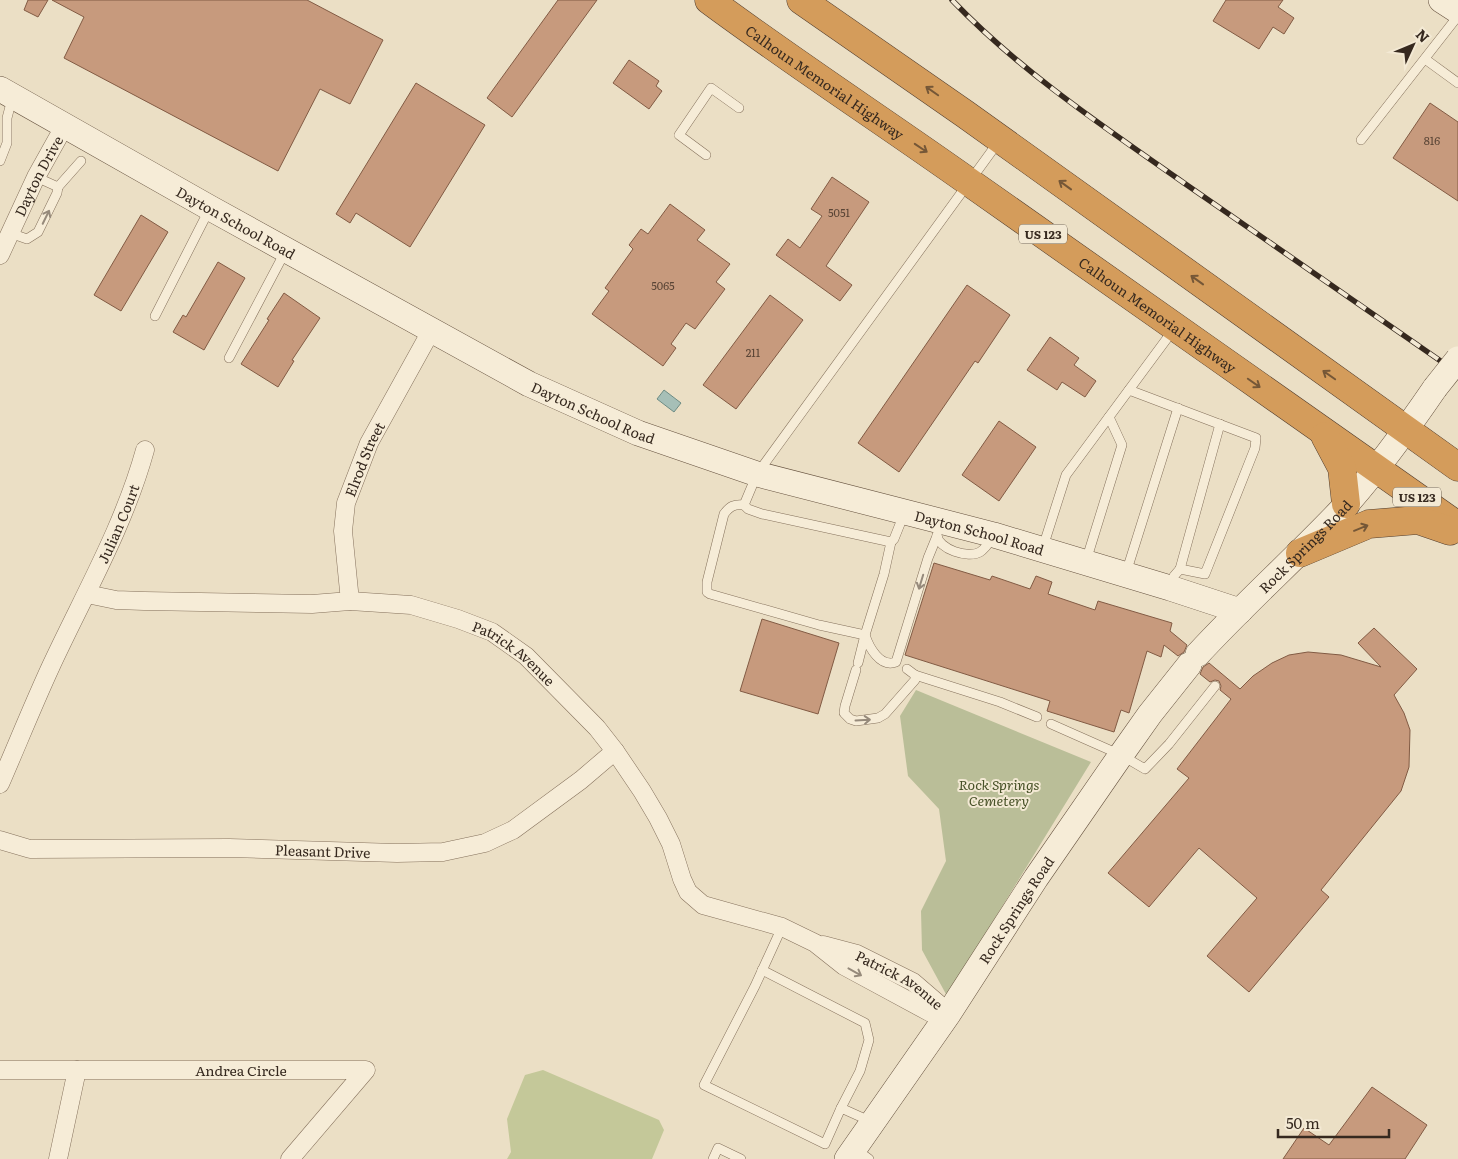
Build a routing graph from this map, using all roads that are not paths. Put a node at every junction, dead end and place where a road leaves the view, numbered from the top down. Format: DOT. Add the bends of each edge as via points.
graph roads {
  1 [pos="709,0"];
  2 [pos="801,0"];
  3 [pos="1442,0"];
  4 [pos="1458,11"];
  5 [pos="1458,16"];
  6 [pos="1425,59"];
  7 [pos="1458,83"];
  8 [pos="6,93"];
  9 [pos="739,108"];
  10 [pos="66,125"];
  11 [pos="1000,139"];
  12 [pos="1361,140"];
  13 [pos="706,155"];
  14 [pos="0,161"];
  15 [pos="81,162"];
  16 [pos="36,177"];
  17 [pos="969,181"];
  18 [pos="58,187"];
  19 [pos="210,208"];
  20 [pos="9,230"];
  21 [pos="286,250"];
  22 [pos="0,255"];
  23 [pos="155,316"];
  24 [pos="1175,328"];
  25 [pos="431,330"];
  26 [pos="229,358"];
  27 [pos="1458,359"];
  28 [pos="1129,390"];
  29 [pos="1178,408"];
  30 [pos="1109,417"];
  31 [pos="1220,424"];
  32 [pos="1406,430"];
  33 [pos="1323,432"];
  34 [pos="145,450"];
  35 [pos="1458,467"];
  36 [pos="1375,468"];
  37 [pos="757,474"];
  38 [pos="1346,504"];
  39 [pos="744,505"];
  40 [pos="905,512"];
  41 [pos="1458,526"];
  42 [pos="939,528"];
  43 [pos="1458,534"];
  44 [pos="891,542"];
  45 [pos="1042,550"];
  46 [pos="1300,553"];
  47 [pos="1086,562"];
  48 [pos="1126,574"];
  49 [pos="1175,579"];
  50 [pos="87,594"];
  51 [pos="350,601"];
  52 [pos="1240,611"];
  53 [pos="866,635"];
  54 [pos="907,670"];
  55 [pos="1215,686"];
  56 [pos="1037,717"];
  57 [pos="1051,724"];
  58 [pos="615,751"];
  59 [pos="1121,755"];
  60 [pos="0,784"];
  61 [pos="0,840"];
  62 [pos="782,927"];
  63 [pos="762,970"];
  64 [pos="949,1013"];
  65 [pos="0,1070"];
  66 [pos="77,1070"];
  67 [pos="841,1108"];
  68 [pos="872,1122"];
  69 [pos="857,1155"];
  70 [pos="58,1159"];
  71 [pos="290,1159"];
  72 [pos="713,1159"];
  73 [pos="742,1159"];
  1 -- 17 [label="highway, Calhoun Memorial Highway / US 123, one-way"];
  11 -- 2 [label="highway, one-way"];
  3 -- 4 [label="street"];
  5 -- 6 [label="lane"];
  6 -- 7 [label="lane"];
  6 -- 12 [label="lane"];
  8 -- 10 [label="street, Dayton School Road"];
  8 -- 14 [label="lane" via="7,143"];
  9 -- 13 [label="lane" via="711,88 679,135"];
  10 -- 16 [label="street, Dayton Drive"];
  10 -- 19 [label="street, Dayton School Road"];
  11 -- 17 [label="lane"];
  32 -- 11 [label="highway, one-way"];
  15 -- 18 [label="lane"];
  16 -- 18 [label="lane"];
  16 -- 20 [label="street, Dayton Drive"];
  17 -- 24 [label="highway, Calhoun Memorial Highway / US 123"];
  17 -- 37 [label="lane"];
  20 -- 18 [label="lane, one-way" via="27,239 38,232"];
  19 -- 21 [label="street, Dayton School Road"];
  19 -- 23 [label="lane"];
  20 -- 22 [label="street, Dayton Drive"];
  21 -- 25 [label="street, Dayton School Road"];
  21 -- 26 [label="lane"];
  24 -- 28 [label="lane"];
  24 -- 33 [label="highway, Calhoun Memorial Highway / US 123, one-way"];
  25 -- 37 [label="street, Dayton School Road" via="572,404 638,433"];
  25 -- 51 [label="street, Elrod Street" via="369,443 346,504 343,531"];
  27 -- 32 [label="street, Rock Springs Road, bridge"];
  28 -- 29 [label="lane"];
  28 -- 30 [label="lane"];
  29 -- 31 [label="lane"];
  29 -- 48 [label="lane"];
  30 -- 45 [label="lane" via="1066,475"];
  30 -- 47 [label="lane" via="1122,445"];
  31 -- 49 [label="lane"];
  31 -- 49 [label="lane" via="1256,438 1254,448 1205,574"];
  32 -- 35 [label="highway"];
  32 -- 36 [label="street, Rock Springs Road"];
  33 -- 36 [label="highway, Calhoun Memorial Highway / US 123"];
  33 -- 38 [label="highway" via="1342,468"];
  34 -- 50 [label="street, Julian Court"];
  36 -- 38 [label="street, Rock Springs Road"];
  36 -- 41 [label="highway, Calhoun Memorial Highway / US 123"];
  37 -- 39 [label="lane"];
  37 -- 40 [label="street, Dayton School Road"];
  38 -- 46 [label="street, Rock Springs Road"];
  39 -- 44 [label="lane" via="762,514"];
  39 -- 53 [label="lane" via="734,504 724,514 707,592"];
  40 -- 42 [label="street, Dayton School Road"];
  40 -- 44 [label="lane"];
  42 -- 45 [label="street, Dayton School Road" via="994,535"];
  42 -- 54 [label="lane, one-way" via="928,558"];
  46 -- 43 [label="highway, one-way" via="1370,524 1418,520"];
  44 -- 53 [label="lane"];
  45 -- 47 [label="street, Dayton School Road"];
  46 -- 52 [label="street, Rock Springs Road"];
  47 -- 48 [label="street, Dayton School Road"];
  48 -- 49 [label="street, Dayton School Road"];
  49 -- 52 [label="street, Dayton School Road"];
  50 -- 51 [label="street, Patrick Avenue" via="144,601 312,604"];
  50 -- 60 [label="street" via="51,666"];
  51 -- 58 [label="street, Patrick Avenue" via="411,605 458,618 492,632 526,656 584,714"];
  52 -- 59 [label="street, Rock Springs Road" via="1193,659"];
  53 -- 54 [label="lane" via="868,644 881,660"];
  53 -- 54 [label="lane, one-way" via="845,706 844,713 850,719 856,722 885,714"];
  54 -- 56 [label="lane"];
  55 -- 59 [label="lane" via="1145,768"];
  57 -- 59 [label="lane"];
  58 -- 61 [label="street, Pleasant Drive" via="513,830 485,843 443,852 30,849"];
  58 -- 62 [label="street, Patrick Avenue" via="658,818 688,892 703,905"];
  59 -- 64 [label="street, Rock Springs Road"];
  62 -- 63 [label="lane"];
  62 -- 64 [label="street, Patrick Avenue" via="815,943 844,966 931,1013"];
  63 -- 67 [label="lane" via="865,1023 869,1040 860,1071"];
  63 -- 67 [label="lane" via="704,1085 825,1144"];
  64 -- 68 [label="street, Rock Springs Road"];
  65 -- 66 [label="street, Andrea Circle"];
  66 -- 70 [label="street"];
  66 -- 71 [label="street, Andrea Circle" via="366,1070"];
  67 -- 68 [label="lane"];
  68 -- 69 [label="street, Rock Springs Road"];
  72 -- 73 [label="lane" via="718,1148"];
}
